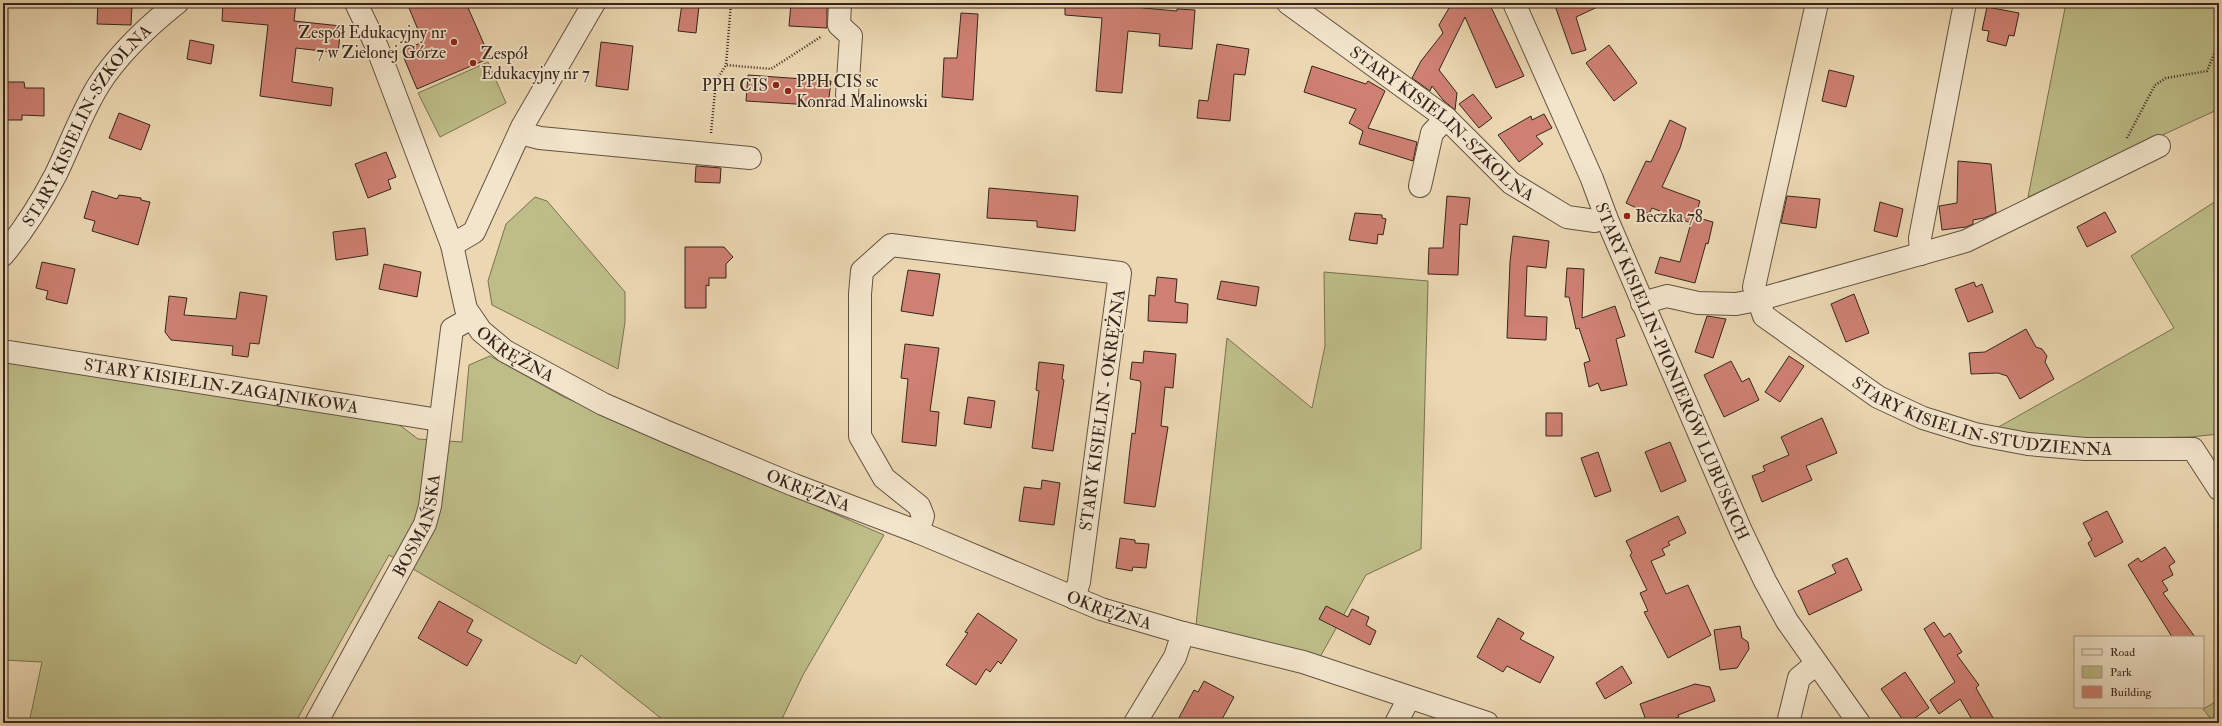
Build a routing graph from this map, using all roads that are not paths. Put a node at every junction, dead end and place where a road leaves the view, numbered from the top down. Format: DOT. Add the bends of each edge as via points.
graph roads {
  1 [pos="177,3"];
  2 [pos="356,3"];
  3 [pos="594,3"];
  4 [pos="840,3"];
  5 [pos="1288,3"];
  6 [pos="1514,3"];
  7 [pos="1817,3"];
  8 [pos="1965,3"];
  9 [pos="847,95"];
  10 [pos="1446,118"];
  11 [pos="520,133"];
  12 [pos="2160,146"];
  13 [pos="750,158"];
  14 [pos="1420,186"];
  15 [pos="1606,217"];
  16 [pos="452,245"];
  17 [pos="1921,254"];
  18 [pos="3,255"];
  19 [pos="1758,300"];
  20 [pos="1642,303"];
  21 [pos="471,318"];
  22 [pos="3,351"];
  23 [pos="439,420"];
  24 [pos="2219,489"];
  25 [pos="918,532"];
  26 [pos="1074,598"];
  27 [pos="1184,633"];
  28 [pos="1816,664"];
  29 [pos="1409,698"];
  30 [pos="318,722"];
  31 [pos="1135,723"];
  32 [pos="1396,723"];
  33 [pos="1487,723"];
  34 [pos="1788,723"];
  35 [pos="1860,723"];
  1 -- 18 [label="street, STARY KISIELIN-SZKOLNA" via="122,53 99,85 79,120 36,210"];
  2 -- 16 [label="street, OKRĘŻNA" via="377,47"];
  3 -- 11 [label="street"];
  4 -- 9 [label="street" via="839,25 851,36"];
  5 -- 10 [label="street, STARY KISIELIN-SZKOLNA"];
  6 -- 15 [label="street, STARY KISIELIN-PIONIERÓW LUBUSKICH" via="1592,179"];
  7 -- 19 [label="street, STARY KISIELIN-STUDZIENNA" via="1754,287"];
  8 -- 17 [label="street" via="1920,238"];
  10 -- 14 [label="street" via="1432,133"];
  10 -- 15 [label="street, STARY KISIELIN-SZKOLNA" via="1495,168 1518,187 1567,217 1595,221"];
  11 -- 13 [label="street" via="540,138"];
  11 -- 16 [label="street" via="474,232"];
  12 -- 17 [label="street" via="1979,235"];
  15 -- 20 [label="street, STARY KISIELIN-PIONIERÓW LUBUSKICH"];
  16 -- 21 [label="street, OKRĘŻNA" via="463,299"];
  17 -- 19 [label="street"];
  19 -- 20 [label="street" via="1736,304 1698,303 1667,296"];
  19 -- 24 [label="street, STARY KISIELIN-STUDZIENNA" via="1764,316 1878,397 1923,418 1975,434 2028,444 2085,449 2193,449"];
  20 -- 28 [label="street, STARY KISIELIN-PIONIERÓW LUBUSKICH" via="1765,581 1787,621"];
  21 -- 23 [label="street, BOSMAŃSKA" via="452,329"];
  21 -- 25 [label="street, OKRĘŻNA" via="481,331 505,352 603,404 794,485"];
  22 -- 23 [label="street, STARY KISIELIN-ZAGAJNIKOWA"];
  23 -- 30 [label="street, BOSMAŃSKA" via="430,506 425,524"];
  25 -- 26 [label="street, OKRĘŻNA"];
  25 -- 26 [label="street, STARY KISIELIN - OKRĘŻNA" via="923,516 919,506 884,478 860,436 862,271 891,245 1120,273 1079,582"];
  26 -- 27 [label="street, OKRĘŻNA" via="1101,609"];
  27 -- 29 [label="street, OKRĘŻNA" via="1303,662"];
  27 -- 31 [label="street" via="1175,657"];
  28 -- 34 [label="street" via="1798,678"];
  28 -- 35 [label="street, STARY KISIELIN-PIONIERÓW LUBUSKICH"];
  29 -- 32 [label="street"];
  29 -- 33 [label="street, OKRĘŻNA"];
}
